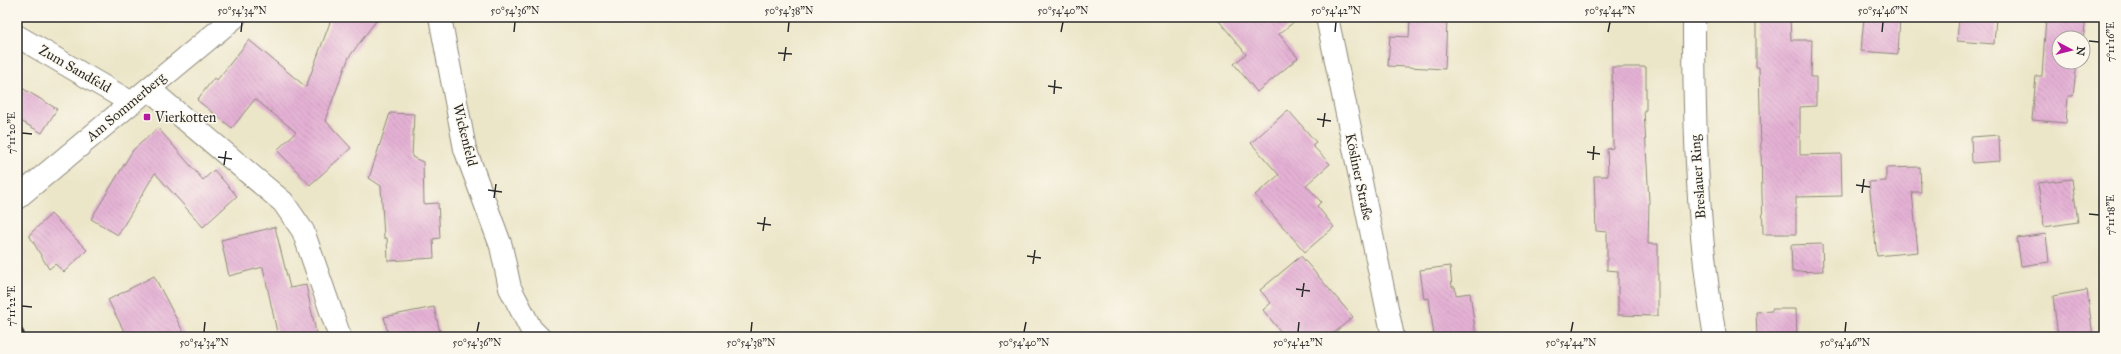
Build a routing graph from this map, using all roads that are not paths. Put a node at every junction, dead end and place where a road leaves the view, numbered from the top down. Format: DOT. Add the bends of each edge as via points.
graph roads {
  1 [pos="235,17"];
  2 [pos="440,17"];
  3 [pos="1327,17"];
  4 [pos="1694,17"];
  5 [pos="17,36"];
  6 [pos="149,89"];
  7 [pos="132,103"];
  8 [pos="17,198"];
  9 [pos="340,337"];
  10 [pos="539,337"];
  11 [pos="1393,337"];
  12 [pos="1715,337"];
  1 -- 6 [label="street, Am Sommerberg"];
  2 -- 10 [label="street, Wickenfeld" via="465,149 501,246 510,288"];
  3 -- 11 [label="street, Kösliner Straße"];
  4 -- 12 [label="street, Breslauer Ring" via="1697,169"];
  5 -- 7 [label="street, Zum Sandfeld"];
  6 -- 7 [label="street, Am Sommerberg"];
  6 -- 9 [label="street" via="283,202 303,232"];
  7 -- 8 [label="street, Am Sommerberg"];
}
